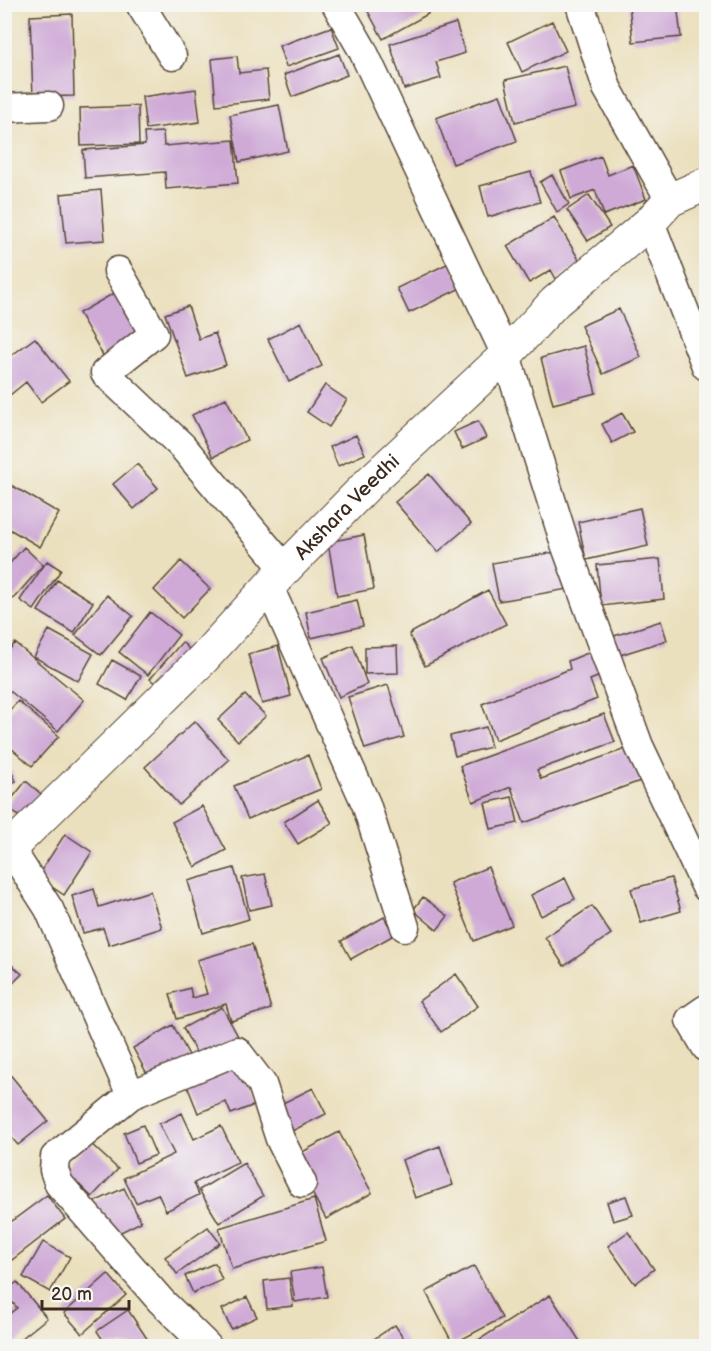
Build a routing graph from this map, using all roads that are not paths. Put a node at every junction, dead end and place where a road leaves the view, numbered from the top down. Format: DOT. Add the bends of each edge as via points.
graph roads {
  1 [pos="140,4"];
  2 [pos="336,4"];
  3 [pos="580,4"];
  4 [pos="172,56"];
  5 [pos="49,106"];
  6 [pos="4,108"];
  7 [pos="706,184"];
  8 [pos="660,211"];
  9 [pos="118,271"];
  10 [pos="507,355"];
  11 [pos="706,366"];
  12 [pos="277,578"];
  13 [pos="7,851"];
  14 [pos="706,887"];
  15 [pos="405,927"];
  16 [pos="706,1009"];
  17 [pos="706,1047"];
  18 [pos="131,1095"];
  19 [pos="302,1183"];
  20 [pos="207,1347"];
  1 -- 4 [label="street"];
  2 -- 10 [label="street" via="362,49"];
  3 -- 8 [label="street" via="607,88"];
  5 -- 6 [label="street"];
  7 -- 8 [label="street, Akshara Veedhi"];
  8 -- 10 [label="street, Akshara Veedhi" via="555,302"];
  8 -- 11 [label="street"];
  9 -- 12 [label="street" via="154,334 105,373 182,447"];
  10 -- 12 [label="street, Akshara Veedhi" via="371,481"];
  10 -- 14 [label="street" via="565,544 639,746"];
  12 -- 13 [label="street, Akshara Veedhi" via="202,660"];
  12 -- 15 [label="street" via="366,804"];
  13 -- 18 [label="street" via="49,909"];
  16 -- 17 [label="street" via="690,1020"];
  18 -- 19 [label="street" via="237,1051 262,1084 280,1139"];
  18 -- 20 [label="street" via="55,1157 54,1170 59,1184 161,1301"];
}
